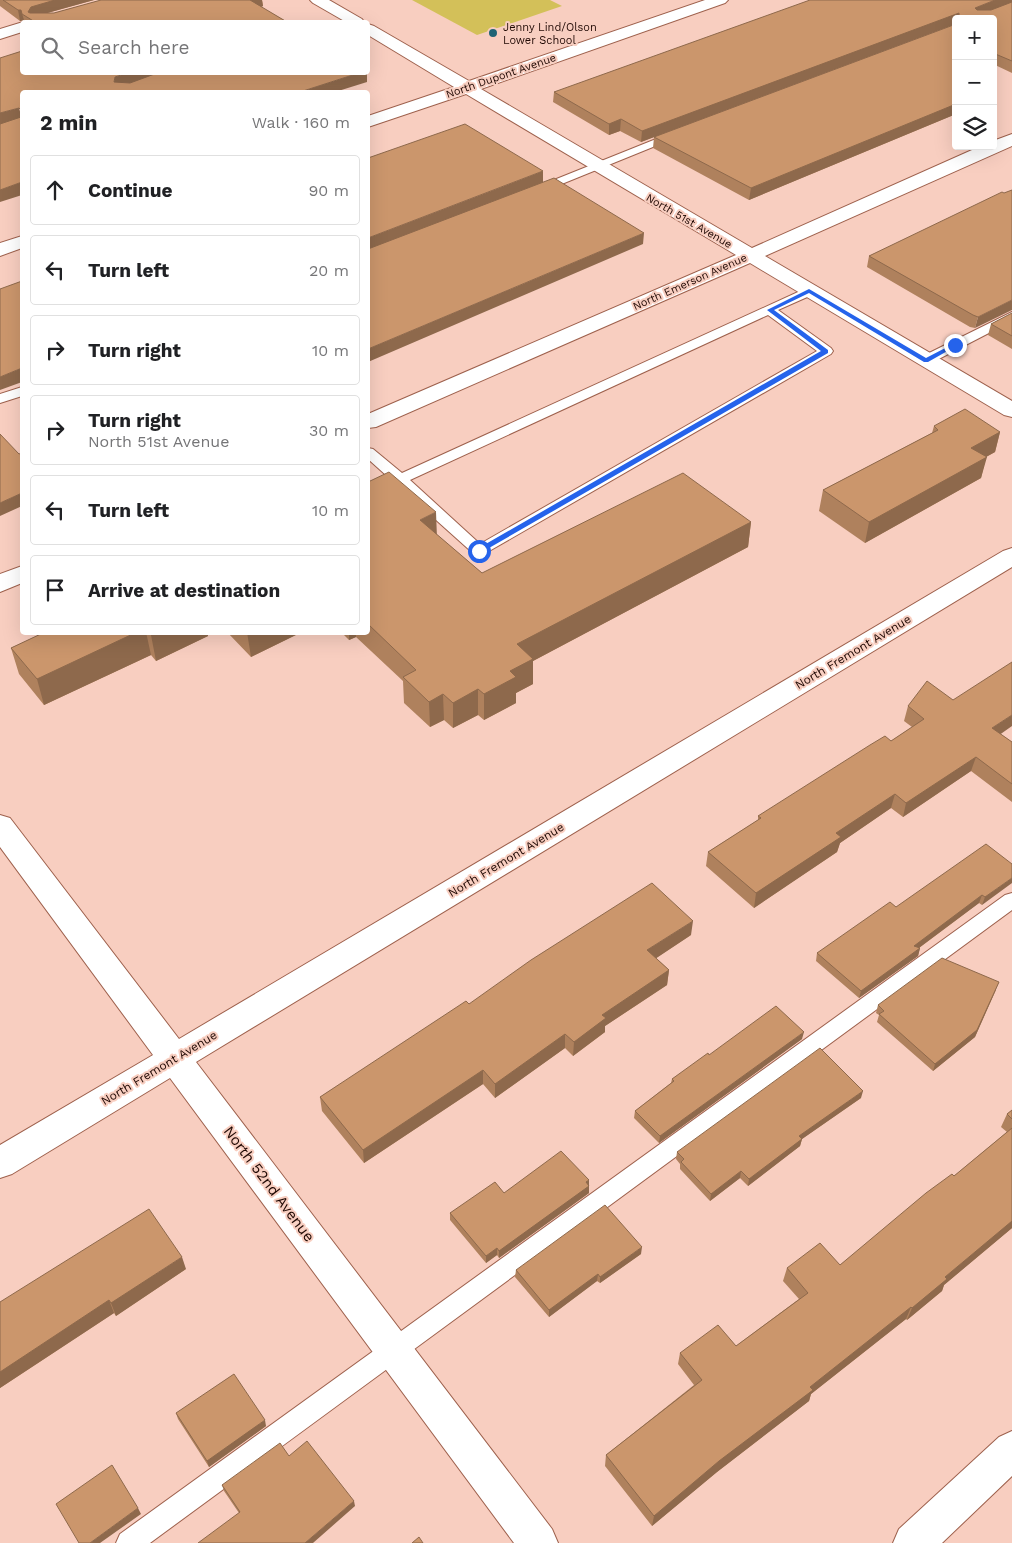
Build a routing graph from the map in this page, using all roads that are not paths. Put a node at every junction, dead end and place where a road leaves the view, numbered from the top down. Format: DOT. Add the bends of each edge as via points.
graph roads {
  1 [pos="318,0"];
  2 [pos="720,0"];
  3 [pos="350,20"];
  4 [pos="20,28"];
  5 [pos="370,32"];
  6 [pos="0,34"];
  7 [pos="467,88"];
  8 [pos="370,121"];
  9 [pos="688,130"];
  10 [pos="1012,139"];
  11 [pos="598,167"];
  12 [pos="529,194"];
  13 [pos="20,243"];
  14 [pos="0,250"];
  15 [pos="749,256"];
  16 [pos="809,291"];
  17 [pos="770,310"];
  18 [pos="1012,316"];
  19 [pos="926,360"];
  20 [pos="20,392"];
  21 [pos="0,399"];
  22 [pos="1012,410"];
  23 [pos="370,421"];
  24 [pos="370,454"];
  25 [pos="400,479"];
  26 [pos="1012,556"];
  27 [pos="20,575"];
  28 [pos="0,584"];
  29 [pos="1,831"];
  30 [pos="1012,900"];
  31 [pos="175,1058"];
  32 [pos="0,1163"];
  33 [pos="393,1349"];
  34 [pos="1012,1450"];
  35 [pos="129,1543"];
  36 [pos="538,1543"];
  37 [pos="913,1543"];
  1 -- 3 [label="street, North 51st Avenue"];
  2 -- 7 [label="street, North Dupont Avenue"];
  4 -- 6 [label="street"];
  5 -- 7 [label="street, North 51st Avenue"];
  7 -- 8 [label="street, North Dupont Avenue"];
  7 -- 11 [label="street, North 51st Avenue"];
  9 -- 11 [label="lane" via="623,154"];
  10 -- 15 [label="street, North Emerson Avenue"];
  11 -- 12 [label="lane"];
  11 -- 15 [label="street, North 51st Avenue"];
  13 -- 14 [label="street"];
  15 -- 16 [label="street, North 51st Avenue"];
  15 -- 23 [label="street, North Emerson Avenue"];
  16 -- 17 [label="lane"];
  16 -- 19 [label="street, North 51st Avenue"];
  17 -- 25 [label="lane"];
  17 -- 25 [label="lane" via="826,351 479,551"];
  18 -- 19 [label="lane"];
  19 -- 22 [label="street, North 51st Avenue"];
  20 -- 21 [label="lane"];
  24 -- 25 [label="lane"];
  26 -- 31 [label="street, North Fremont Avenue"];
  27 -- 28 [label="street"];
  29 -- 31 [label="street, North 52nd Avenue"];
  30 -- 33 [label="lane"];
  31 -- 32 [label="street, North Fremont Avenue"];
  31 -- 33 [label="street, North 52nd Avenue"];
  33 -- 35 [label="lane"];
  33 -- 36 [label="street, North 52nd Avenue"];
  34 -- 37 [label="street"];
}
